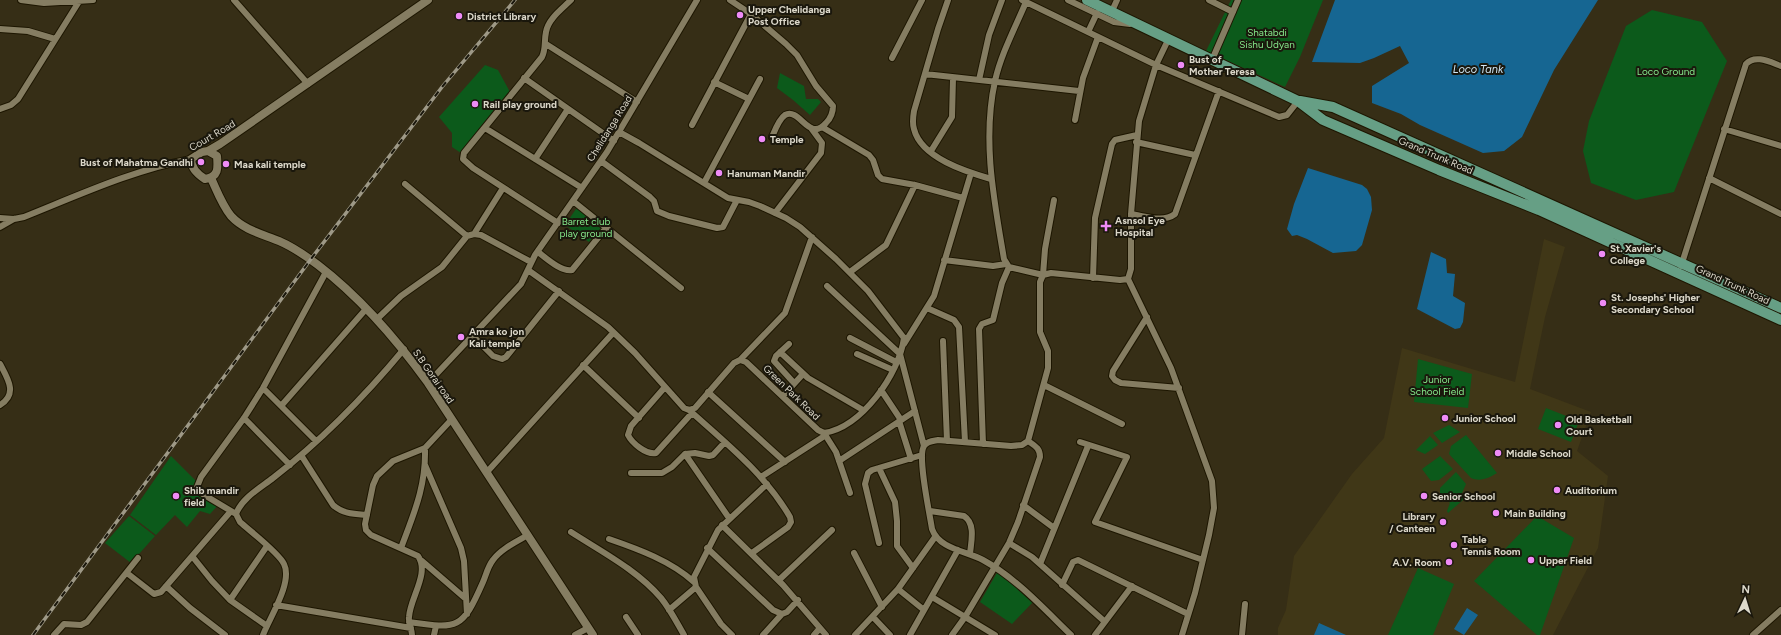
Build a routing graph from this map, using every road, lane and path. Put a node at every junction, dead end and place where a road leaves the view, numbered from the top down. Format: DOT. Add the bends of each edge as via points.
graph roads {
  1 [pos="21,0"];
  2 [pos="80,0"];
  3 [pos="93,0"];
  4 [pos="234,0"];
  5 [pos="428,0"];
  6 [pos="571,0"];
  7 [pos="697,0"];
  8 [pos="730,0"];
  9 [pos="922,0"];
  10 [pos="948,0"];
  11 [pos="1002,0"];
  12 [pos="1068,0"];
  13 [pos="1087,0"];
  14 [pos="1117,0"];
  15 [pos="1208,0"];
  16 [pos="1238,0"];
  17 [pos="60,1"];
  18 [pos="1024,1"];
  19 [pos="1112,12"];
  20 [pos="1233,12"];
  21 [pos="1097,13"];
  22 [pos="751,14"];
  23 [pos="1140,25"];
  24 [pos="0,29"];
  25 [pos="1088,32"];
  26 [pos="1098,37"];
  27 [pos="1168,38"];
  28 [pos="55,39"];
  29 [pos="546,44"];
  30 [pos="892,58"];
  31 [pos="1212,60"];
  32 [pos="1156,65"];
  33 [pos="1781,66"];
  34 [pos="925,74"];
  35 [pos="524,78"];
  36 [pos="954,78"];
  37 [pos="760,79"];
  38 [pos="979,80"];
  39 [pos="995,81"];
  40 [pos="714,82"];
  41 [pos="308,84"];
  42 [pos="1079,91"];
  43 [pos="1219,92"];
  44 [pos="749,99"];
  45 [pos="1298,100"];
  46 [pos="637,102"];
  47 [pos="0,109"];
  48 [pos="568,109"];
  49 [pos="1075,120"];
  50 [pos="692,125"];
  51 [pos="822,127"];
  52 [pos="485,128"];
  53 [pos="811,128"];
  54 [pos="1724,129"];
  55 [pos="619,132"];
  56 [pos="772,137"];
  57 [pos="1136,139"];
  58 [pos="614,141"];
  59 [pos="1781,146"];
  60 [pos="208,151"];
  61 [pos="931,152"];
  62 [pos="1195,155"];
  63 [pos="191,159"];
  64 [pos="535,159"];
  65 [pos="601,161"];
  66 [pos="971,173"];
  67 [pos="211,178"];
  68 [pos="1709,178"];
  69 [pos="991,179"];
  70 [pos="704,183"];
  71 [pos="405,184"];
  72 [pos="915,186"];
  73 [pos="503,188"];
  74 [pos="582,188"];
  75 [pos="963,198"];
  76 [pos="737,200"];
  77 [pos="1054,200"];
  78 [pos="573,201"];
  79 [pos="775,213"];
  80 [pos="1131,214"];
  81 [pos="1781,214"];
  82 [pos="0,218"];
  83 [pos="14,220"];
  84 [pos="558,223"];
  85 [pos="0,227"];
  86 [pos="606,228"];
  87 [pos="474,234"];
  88 [pos="467,236"];
  89 [pos="812,237"];
  90 [pos="538,252"];
  91 [pos="944,260"];
  92 [pos="531,262"];
  93 [pos="1007,266"];
  94 [pos="1680,268"];
  95 [pos="528,270"];
  96 [pos="326,272"];
  97 [pos="850,272"];
  98 [pos="1043,275"];
  99 [pos="1093,278"];
  100 [pos="1128,279"];
  101 [pos="827,286"];
  102 [pos="681,288"];
  103 [pos="559,291"];
  104 [pos="928,308"];
  105 [pos="1781,308"];
  106 [pos="366,309"];
  107 [pos="1147,317"];
  108 [pos="377,319"];
  109 [pos="1781,320"];
  110 [pos="613,332"];
  111 [pos="473,336"];
  112 [pos="850,338"];
  113 [pos="943,341"];
  114 [pos="789,344"];
  115 [pos="903,346"];
  116 [pos="404,349"];
  117 [pos="780,352"];
  118 [pos="857,354"];
  119 [pos="900,354"];
  120 [pos="740,360"];
  121 [pos="896,362"];
  122 [pos="0,364"];
  123 [pos="583,365"];
  124 [pos="893,370"];
  125 [pos="803,374"];
  126 [pos="428,383"];
  127 [pos="794,383"];
  128 [pos="1044,385"];
  129 [pos="665,387"];
  130 [pos="263,388"];
  131 [pos="1179,388"];
  132 [pos="881,390"];
  133 [pos="708,392"];
  134 [pos="783,396"];
  135 [pos="0,405"];
  136 [pos="281,406"];
  137 [pos="863,410"];
  138 [pos="914,411"];
  139 [pos="690,412"];
  140 [pos="244,418"];
  141 [pos="639,418"];
  142 [pos="452,419"];
  143 [pos="900,421"];
  144 [pos="1122,424"];
  145 [pos="825,434"];
  146 [pos="316,441"];
  147 [pos="947,441"];
  148 [pos="1028,441"];
  149 [pos="725,442"];
  150 [pos="966,442"];
  151 [pos="1080,442"];
  152 [pos="983,444"];
  153 [pos="924,446"];
  154 [pos="1088,446"];
  155 [pos="425,448"];
  156 [pos="686,454"];
  157 [pos="300,455"];
  158 [pos="922,455"];
  159 [pos="910,459"];
  160 [pos="840,461"];
  161 [pos="785,462"];
  162 [pos="290,465"];
  163 [pos="425,465"];
  164 [pos="879,468"];
  165 [pos="487,472"];
  166 [pos="632,474"];
  167 [pos="761,477"];
  168 [pos="767,484"];
  169 [pos="850,493"];
  170 [pos="1024,505"];
  171 [pos="930,511"];
  172 [pos="234,512"];
  173 [pos="366,516"];
  174 [pos="729,518"];
  175 [pos="722,525"];
  176 [pos="1054,528"];
  177 [pos="832,530"];
  178 [pos="571,532"];
  179 [pos="528,535"];
  180 [pos="935,537"];
  181 [pos="608,539"];
  182 [pos="879,543"];
  183 [pos="1009,543"];
  184 [pos="267,546"];
  185 [pos="401,548"];
  186 [pos="707,548"];
  187 [pos="958,550"];
  188 [pos="752,553"];
  189 [pos="854,553"];
  190 [pos="970,554"];
  191 [pos="192,556"];
  192 [pos="138,558"];
  193 [pos="1203,560"];
  194 [pos="422,561"];
  195 [pos="1040,564"];
  196 [pos="994,566"];
  197 [pos="913,568"];
  198 [pos="127,573"];
  199 [pos="779,580"];
  200 [pos="695,585"];
  201 [pos="1062,585"];
  202 [pos="166,586"];
  203 [pos="1132,586"];
  204 [pos="898,589"];
  205 [pos="932,597"];
  206 [pos="466,599"];
  207 [pos="230,600"];
  208 [pos="798,600"];
  209 [pos="1246,604"];
  210 [pos="276,605"];
  211 [pos="882,607"];
  212 [pos="669,610"];
  213 [pos="924,610"];
  214 [pos="1781,610"];
  215 [pos="467,614"];
  216 [pos="782,614"];
  217 [pos="1188,614"];
  218 [pos="626,617"];
  219 [pos="873,617"];
  220 [pos="965,617"];
  221 [pos="1104,621"];
  222 [pos="410,625"];
  223 [pos="266,626"];
  224 [pos="436,626"];
  225 [pos="820,628"];
  226 [pos="590,632"];
  227 [pos="54,635"];
  228 [pos="224,635"];
  229 [pos="263,635"];
  230 [pos="412,635"];
  231 [pos="434,635"];
  232 [pos="575,635"];
  233 [pos="638,635"];
  234 [pos="684,635"];
  235 [pos="732,635"];
  236 [pos="763,635"];
  237 [pos="814,635"];
  238 [pos="826,635"];
  239 [pos="855,635"];
  240 [pos="890,635"];
  241 [pos="910,635"];
  242 [pos="952,635"];
  243 [pos="994,635"];
  244 [pos="1071,635"];
  245 [pos="1095,635"];
  246 [pos="1182,635"];
  247 [pos="1242,635"];
  248 [pos="1753,635"];
  1 -- 17 [label="street" via="44,3"];
  2 -- 3 [label="street"];
  2 -- 17 [label="street"];
  2 -- 28 [label="street"];
  4 -- 41 [label="street"];
  5 -- 41 [label="street, Court Road"];
  6 -- 29 [label="street" via="548,24"];
  7 -- 46 [label="street, Chelidanga Road"];
  8 -- 22 [label="street"];
  9 -- 30 [label="street"];
  10 -- 34 [label="street"];
  11 -- 38 [label="street" via="989,35"];
  12 -- 21 [label="street"];
  13 -- 19 [label="main road, Grand Trunk Road"];
  14 -- 19 [label="street"];
  15 -- 20 [label="street"];
  16 -- 20 [label="street"];
  18 -- 25 [label="street"];
  18 -- 39 [label="street"];
  19 -- 23 [label="main road, Grand Trunk Road"];
  20 -- 31 [label="street"];
  21 -- 23 [label="street" via="1114,22"];
  21 -- 25 [label="street"];
  22 -- 40 [label="street"];
  22 -- 51 [label="street" via="797,55 816,86 831,101 833,112"];
  23 -- 27 [label="main road, Grand Trunk Road"];
  24 -- 28 [label="street" via="28,31"];
  25 -- 26 [label="street"];
  26 -- 32 [label="street"];
  26 -- 42 [label="street"];
  27 -- 31 [label="main road, Grand Trunk Road"];
  27 -- 32 [label="street"];
  28 -- 47 [label="street" via="18,99"];
  29 -- 35 [label="street" via="542,57"];
  29 -- 46 [label="street"];
  31 -- 45 [label="main road, Grand Trunk Road"];
  32 -- 43 [label="street"];
  32 -- 57 [label="street"];
  33 -- 54 [label="street" via="1749,60"];
  34 -- 36 [label="street"];
  34 -- 61 [label="street" via="912,121 920,141"];
  35 -- 48 [label="street"];
  35 -- 52 [label="street"];
  36 -- 38 [label="street"];
  36 -- 61 [label="street" via="952,117"];
  37 -- 44 [label="street"];
  38 -- 39 [label="street"];
  39 -- 42 [label="street"];
  39 -- 69 [label="street" via="990,127"];
  40 -- 44 [label="street"];
  40 -- 50 [label="street"];
  41 -- 60 [label="street, Court Road"];
  42 -- 49 [label="street"];
  43 -- 45 [label="street" via="1279,117 1287,115"];
  43 -- 62 [label="street"];
  44 -- 70 [label="street"];
  45 -- 94 [label="main road" via="1333,107"];
  45 -- 94 [label="main road, Grand Trunk Road" via="1323,120"];
  46 -- 55 [label="street, Chelidanga Road"];
  48 -- 58 [label="street"];
  48 -- 64 [label="street"];
  51 -- 53 [label="street"];
  51 -- 72 [label="street" via="869,155 882,179"];
  52 -- 64 [label="street"];
  52 -- 73 [label="street" via="464,153 463,159"];
  53 -- 56 [label="street" via="790,114 781,120"];
  53 -- 79 [label="street" via="822,143 821,153"];
  54 -- 59 [label="street"];
  54 -- 68 [label="street"];
  55 -- 58 [label="street, Chelidanga Road"];
  55 -- 70 [label="street"];
  57 -- 62 [label="street"];
  57 -- 80 [label="street"];
  57 -- 99 [label="street" via="1119,138 1112,144 1095,218"];
  58 -- 65 [label="street, Chelidanga Road"];
  60 -- 63 [label="street, Court Road"];
  60 -- 67 [label="street" via="217,156 216,174"];
  61 -- 66 [label="street" via="945,162"];
  62 -- 80 [label="street" via="1174,214 1170,218"];
  63 -- 67 [label="street" via="193,168 199,175 204,179"];
  63 -- 83 [label="street, Court Road" via="154,167"];
  64 -- 74 [label="street"];
  65 -- 74 [label="street, Chelidanga Road"];
  65 -- 76 [label="street" via="650,197 657,211 670,216 717,228 723,227"];
  66 -- 69 [label="street"];
  66 -- 75 [label="street, Green Park Road"];
  67 -- 96 [label="street, S.B Gorai road" via="224,207 240,223 254,232 290,247"];
  68 -- 81 [label="street"];
  68 -- 94 [label="street"];
  69 -- 93 [label="street" via="996,220"];
  70 -- 76 [label="street" via="728,198"];
  71 -- 88 [label="street"];
  72 -- 75 [label="street"];
  72 -- 97 [label="street" via="886,245"];
  73 -- 84 [label="street"];
  73 -- 87 [label="street"];
  74 -- 78 [label="street, Chelidanga Road"];
  75 -- 91 [label="street, Green Park Road"];
  76 -- 79 [label="street"];
  77 -- 98 [label="street"];
  78 -- 84 [label="street, Chelidanga Road"];
  78 -- 86 [label="street"];
  79 -- 89 [label="street"];
  80 -- 100 [label="street" via="1131,269"];
  82 -- 83 [label="street, Court Road"];
  83 -- 85 [label="street"];
  84 -- 90 [label="street, Chelidanga Road"];
  86 -- 90 [label="street" via="572,270 568,271"];
  86 -- 102 [label="street"];
  87 -- 88 [label="street"];
  87 -- 92 [label="street" via="481,235"];
  88 -- 108 [label="street" via="442,267 401,296"];
  89 -- 97 [label="street"];
  89 -- 120 [label="street" via="785,312"];
  90 -- 92 [label="street, Chelidanga Road"];
  91 -- 93 [label="street"];
  91 -- 104 [label="street, Green Park Road" via="938,285"];
  92 -- 95 [label="street, Chelidanga Road"];
  93 -- 98 [label="street"];
  93 -- 152 [label="street" via="993,320 982,324 979,329"];
  94 -- 105 [label="main road"];
  94 -- 109 [label="main road, Grand Trunk Road"];
  95 -- 103 [label="street"];
  95 -- 111 [label="street, Chelidanga Road" via="521,284"];
  96 -- 106 [label="street, S.B Gorai road"];
  96 -- 130 [label="street"];
  97 -- 115 [label="street" via="868,290 900,332 904,338"];
  98 -- 99 [label="street" via="1051,273"];
  98 -- 128 [label="street" via="1040,282 1040,332 1049,358"];
  99 -- 100 [label="street"];
  100 -- 107 [label="street"];
  101 -- 119 [label="street"];
  103 -- 110 [label="street"];
  103 -- 111 [label="street" via="506,357 502,359 493,356"];
  104 -- 115 [label="street, Green Park Road"];
  104 -- 150 [label="street" via="954,320 959,327"];
  106 -- 108 [label="street, S.B Gorai road"];
  106 -- 136 [label="street"];
  107 -- 131 [label="street"];
  107 -- 131 [label="street" via="1112,376 1122,383"];
  108 -- 116 [label="street, S.B Gorai road"];
  110 -- 123 [label="street"];
  110 -- 129 [label="street"];
  111 -- 126 [label="street, Chelidanga Road"];
  112 -- 121 [label="street"];
  113 -- 147 [label="street"];
  114 -- 117 [label="street"];
  115 -- 119 [label="street, Green Park Road"];
  116 -- 126 [label="street, S.B Gorai road"];
  116 -- 146 [label="street" via="365,393"];
  117 -- 125 [label="street"];
  117 -- 127 [label="street" via="774,359 775,364"];
  118 -- 124 [label="street"];
  119 -- 121 [label="street, Green Park Road"];
  119 -- 138 [label="street"];
  120 -- 133 [label="street" via="734,362"];
  120 -- 134 [label="street, Green Park Road" via="746,362"];
  121 -- 124 [label="street, Green Park Road"];
  122 -- 135 [label="street" via="9,381 10,393 6,402"];
  123 -- 141 [label="street"];
  123 -- 165 [label="street"];
  124 -- 132 [label="street, Green Park Road"];
  125 -- 127 [label="street"];
  125 -- 137 [label="street"];
  126 -- 142 [label="street, S.B Gorai road"];
  127 -- 134 [label="street"];
  128 -- 144 [label="street"];
  128 -- 148 [label="street"];
  129 -- 139 [label="street"];
  129 -- 141 [label="street"];
  130 -- 136 [label="street"];
  130 -- 140 [label="street"];
  131 -- 193 [label="street" via="1213,486 1214,508"];
  132 -- 137 [label="street, Green Park Road"];
  132 -- 143 [label="street"];
  133 -- 139 [label="street"];
  133 -- 161 [label="street"];
  134 -- 145 [label="street, Green Park Road"];
  136 -- 146 [label="street"];
  137 -- 145 [label="street, Green Park Road" via="839,428"];
  138 -- 143 [label="street"];
  138 -- 153 [label="street"];
  139 -- 141 [label="street" via="659,451 652,454 628,435 631,426"];
  139 -- 149 [label="street"];
  140 -- 162 [label="street"];
  140 -- 172 [label="street" via="201,477 197,487 200,492"];
  142 -- 155 [label="street"];
  142 -- 165 [label="street, S.B Gorai road"];
  143 -- 159 [label="street"];
  143 -- 160 [label="street"];
  145 -- 160 [label="street"];
  145 -- 161 [label="street"];
  146 -- 157 [label="street"];
  147 -- 150 [label="street"];
  147 -- 153 [label="street" via="929,441"];
  148 -- 152 [label="street" via="1022,445 1011,446"];
  148 -- 170 [label="street" via="1037,447 1040,457"];
  149 -- 156 [label="street" via="713,455 690,452"];
  149 -- 167 [label="street"];
  150 -- 152 [label="street"];
  151 -- 154 [label="street"];
  153 -- 158 [label="street"];
  154 -- 176 [label="street"];
  154 -- 193 [label="street" via="1127,457 1095,522"];
  155 -- 163 [label="street"];
  155 -- 173 [label="street" via="392,461 377,476"];
  156 -- 166 [label="street" via="662,473"];
  156 -- 174 [label="street"];
  157 -- 162 [label="street"];
  157 -- 173 [label="street" via="333,505 347,513"];
  158 -- 159 [label="street"];
  158 -- 171 [label="street"];
  159 -- 164 [label="street"];
  160 -- 169 [label="street"];
  161 -- 167 [label="street"];
  162 -- 172 [label="street" via="247,498"];
  163 -- 185 [label="street" via="422,489"];
  163 -- 206 [label="street" via="461,548"];
  164 -- 182 [label="street" via="868,473 865,484"];
  164 -- 197 [label="street" via="895,502 897,546"];
  165 -- 179 [label="street, S.B Gorai road"];
  167 -- 168 [label="street"];
  168 -- 174 [label="street"];
  168 -- 188 [label="street" via="788,512 791,522 788,527"];
  170 -- 176 [label="street"];
  170 -- 183 [label="street"];
  171 -- 180 [label="street"];
  171 -- 190 [label="street" via="969,519"];
  172 -- 184 [label="street" via="240,522"];
  172 -- 191 [label="street"];
  173 -- 185 [label="street" via="366,530"];
  174 -- 175 [label="street"];
  175 -- 186 [label="street"];
  175 -- 188 [label="street"];
  176 -- 195 [label="street"];
  177 -- 199 [label="street"];
  178 -- 212 [label="street" via="631,570"];
  179 -- 215 [label="street" via="492,561"];
  179 -- 226 [label="street, S.B Gorai road"];
  180 -- 187 [label="street"];
  180 -- 197 [label="street"];
  181 -- 200 [label="street" via="662,561 684,573"];
  183 -- 195 [label="street" via="1026,552"];
  183 -- 196 [label="street"];
  184 -- 207 [label="street"];
  184 -- 210 [label="street" via="284,562 287,573 286,583"];
  185 -- 194 [label="street" via="418,556"];
  186 -- 200 [label="street" via="696,570"];
  186 -- 216 [label="street" via="773,610"];
  187 -- 190 [label="street"];
  187 -- 205 [label="street"];
  188 -- 199 [label="street"];
  189 -- 211 [label="street"];
  190 -- 196 [label="street"];
  191 -- 202 [label="street"];
  191 -- 207 [label="street"];
  192 -- 198 [label="street"];
  193 -- 217 [label="street"];
  194 -- 206 [label="street"];
  194 -- 222 [label="street" via="422,572 411,608"];
  195 -- 201 [label="street"];
  196 -- 220 [label="street"];
  196 -- 244 [label="street"];
  197 -- 204 [label="street"];
  198 -- 202 [label="street" via="154,594 161,592"];
  198 -- 227 [label="street" via="87,622 81,625 64,624"];
  199 -- 208 [label="street"];
  200 -- 212 [label="street"];
  200 -- 235 [label="street" via="721,624"];
  201 -- 203 [label="street" via="1073,562 1078,560"];
  201 -- 221 [label="street"];
  202 -- 228 [label="street"];
  203 -- 217 [label="street"];
  203 -- 221 [label="street"];
  204 -- 211 [label="street"];
  204 -- 213 [label="street"];
  205 -- 213 [label="street"];
  205 -- 220 [label="street"];
  206 -- 215 [label="street"];
  207 -- 223 [label="street"];
  208 -- 216 [label="street"];
  208 -- 225 [label="street"];
  209 -- 247 [label="street"];
  210 -- 222 [label="street"];
  210 -- 223 [label="street"];
  211 -- 219 [label="street"];
  212 -- 234 [label="street"];
  213 -- 241 [label="street"];
  214 -- 248 [label="street"];
  215 -- 224 [label="street" via="453,625"];
  216 -- 236 [label="street"];
  217 -- 246 [label="street"];
  218 -- 233 [label="street"];
  219 -- 239 [label="street"];
  219 -- 240 [label="street"];
  220 -- 242 [label="street"];
  220 -- 243 [label="street"];
  221 -- 245 [label="street"];
  222 -- 224 [label="street"];
  222 -- 230 [label="street"];
  223 -- 229 [label="street"];
  224 -- 231 [label="street"];
  225 -- 237 [label="street"];
  225 -- 238 [label="street"];
  226 -- 232 [label="street"];
}
